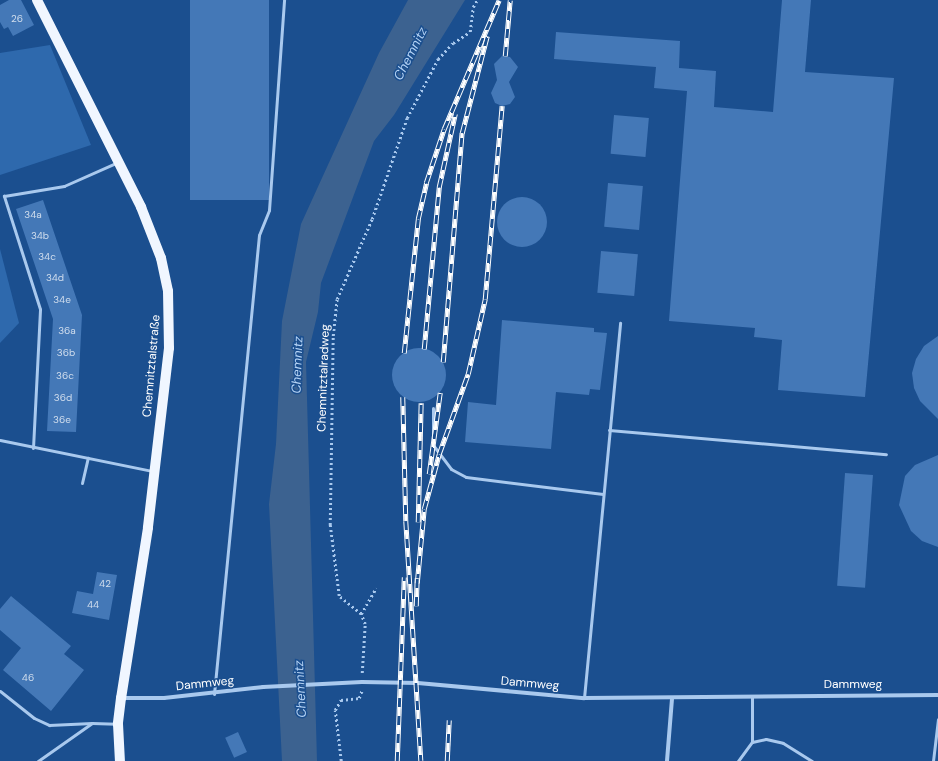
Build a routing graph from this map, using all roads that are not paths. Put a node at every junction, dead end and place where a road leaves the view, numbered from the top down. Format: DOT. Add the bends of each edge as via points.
graph roads {
  1 [pos="37,0"];
  2 [pos="284,0"];
  3 [pos="119,162"];
  4 [pos="620,323"];
  5 [pos="433,408"];
  6 [pos="609,430"];
  7 [pos="0,440"];
  8 [pos="33,448"];
  9 [pos="886,454"];
  10 [pos="88,458"];
  11 [pos="155,471"];
  12 [pos="82,483"];
  13 [pos="602,494"];
  14 [pos="0,690"];
  15 [pos="214,694"];
  16 [pos="938,695"];
  17 [pos="752,697"];
  18 [pos="121,698"];
  19 [pos="584,698"];
  20 [pos="672,699"];
  21 [pos="938,719"];
  22 [pos="92,723"];
  23 [pos="118,724"];
  24 [pos="936,731"];
  25 [pos="752,742"];
  26 [pos="38,761"];
  27 [pos="120,761"];
  28 [pos="667,761"];
  29 [pos="738,761"];
  30 [pos="812,761"];
  31 [pos="932,761"];
  1 -- 3 [label="main road, Chemnitztalstraße"];
  2 -- 15 [label="lane" via="269,210 259,235"];
  3 -- 8 [label="lane" via="64,186 4,196 40,309"];
  3 -- 11 [label="main road, Chemnitztalstraße" via="155,240 168,291 169,348"];
  4 -- 6 [label="lane"];
  5 -- 13 [label="lane" via="433,445 451,469 466,477"];
  6 -- 9 [label="lane"];
  6 -- 13 [label="lane"];
  7 -- 8 [label="lane"];
  8 -- 10 [label="lane"];
  10 -- 11 [label="lane"];
  10 -- 12 [label="lane"];
  11 -- 18 [label="main road, Chemnitztalstraße"];
  13 -- 19 [label="lane"];
  14 -- 22 [label="lane" via="34,718 48,725"];
  15 -- 18 [label="street, Dammweg"];
  15 -- 19 [label="street, Dammweg" via="263,687 362,682 418,683"];
  16 -- 17 [label="street, Dammweg"];
  17 -- 20 [label="street, Dammweg"];
  17 -- 25 [label="lane"];
  18 -- 23 [label="main road, Chemnitztalstraße"];
  19 -- 20 [label="street, Dammweg"];
  20 -- 28 [label="street"];
  21 -- 24 [label="lane"];
  22 -- 23 [label="lane"];
  22 -- 26 [label="lane"];
  23 -- 27 [label="main road, Chemnitztalstraße"];
  24 -- 31 [label="lane"];
  25 -- 29 [label="lane"];
  25 -- 30 [label="lane" via="766,740 783,743"];
}
